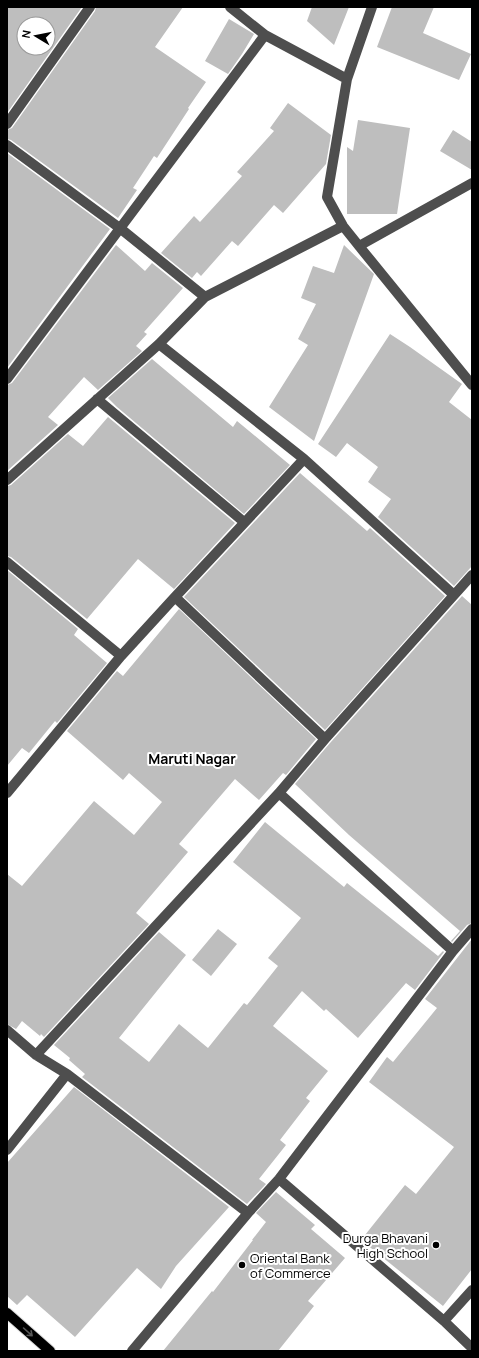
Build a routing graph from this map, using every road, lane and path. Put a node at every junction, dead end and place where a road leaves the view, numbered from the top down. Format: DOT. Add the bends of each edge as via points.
graph roads {
  1 [pos="90,7"];
  2 [pos="230,7"];
  3 [pos="372,7"];
  4 [pos="265,35"];
  5 [pos="347,79"];
  6 [pos="7,124"];
  7 [pos="7,145"];
  8 [pos="472,183"];
  9 [pos="343,226"];
  10 [pos="120,229"];
  11 [pos="359,246"];
  12 [pos="205,297"];
  13 [pos="159,344"];
  14 [pos="7,378"];
  15 [pos="472,385"];
  16 [pos="97,400"];
  17 [pos="304,459"];
  18 [pos="7,480"];
  19 [pos="244,522"];
  20 [pos="7,562"];
  21 [pos="472,575"];
  22 [pos="454,594"];
  23 [pos="175,596"];
  24 [pos="121,656"];
  25 [pos="325,739"];
  26 [pos="7,792"];
  27 [pos="279,793"];
  28 [pos="472,929"];
  29 [pos="453,951"];
  30 [pos="7,1030"];
  31 [pos="36,1055"];
  32 [pos="67,1074"];
  33 [pos="7,1150"];
  34 [pos="280,1179"];
  35 [pos="248,1213"];
  36 [pos="472,1290"];
  37 [pos="7,1313"];
  38 [pos="444,1321"];
  39 [pos="472,1348"];
  40 [pos="50,1351"];
  41 [pos="132,1351"];
  1 -- 6 [label="street"];
  2 -- 4 [label="street"];
  3 -- 5 [label="street"];
  4 -- 5 [label="street"];
  4 -- 10 [label="street"];
  5 -- 9 [label="street" via="326,197"];
  7 -- 10 [label="street"];
  8 -- 11 [label="street"];
  9 -- 11 [label="street"];
  9 -- 12 [label="street"];
  10 -- 12 [label="street"];
  10 -- 14 [label="street"];
  11 -- 15 [label="street"];
  12 -- 13 [label="street"];
  13 -- 16 [label="street"];
  13 -- 17 [label="street"];
  16 -- 18 [label="street"];
  16 -- 19 [label="street"];
  17 -- 19 [label="street"];
  17 -- 22 [label="street"];
  19 -- 23 [label="street"];
  20 -- 24 [label="street"];
  21 -- 22 [label="street"];
  22 -- 25 [label="street"];
  23 -- 24 [label="street"];
  23 -- 25 [label="street"];
  24 -- 26 [label="street"];
  25 -- 27 [label="street"];
  27 -- 29 [label="street"];
  27 -- 31 [label="street"];
  28 -- 29 [label="street"];
  29 -- 34 [label="street"];
  30 -- 31 [label="street"];
  31 -- 32 [label="street"];
  32 -- 33 [label="street"];
  32 -- 35 [label="street"];
  34 -- 35 [label="street"];
  34 -- 38 [label="street"];
  35 -- 41 [label="street"];
  36 -- 38 [label="street"];
  37 -- 40 [label="main road, one-way"];
  38 -- 39 [label="street"];
}
